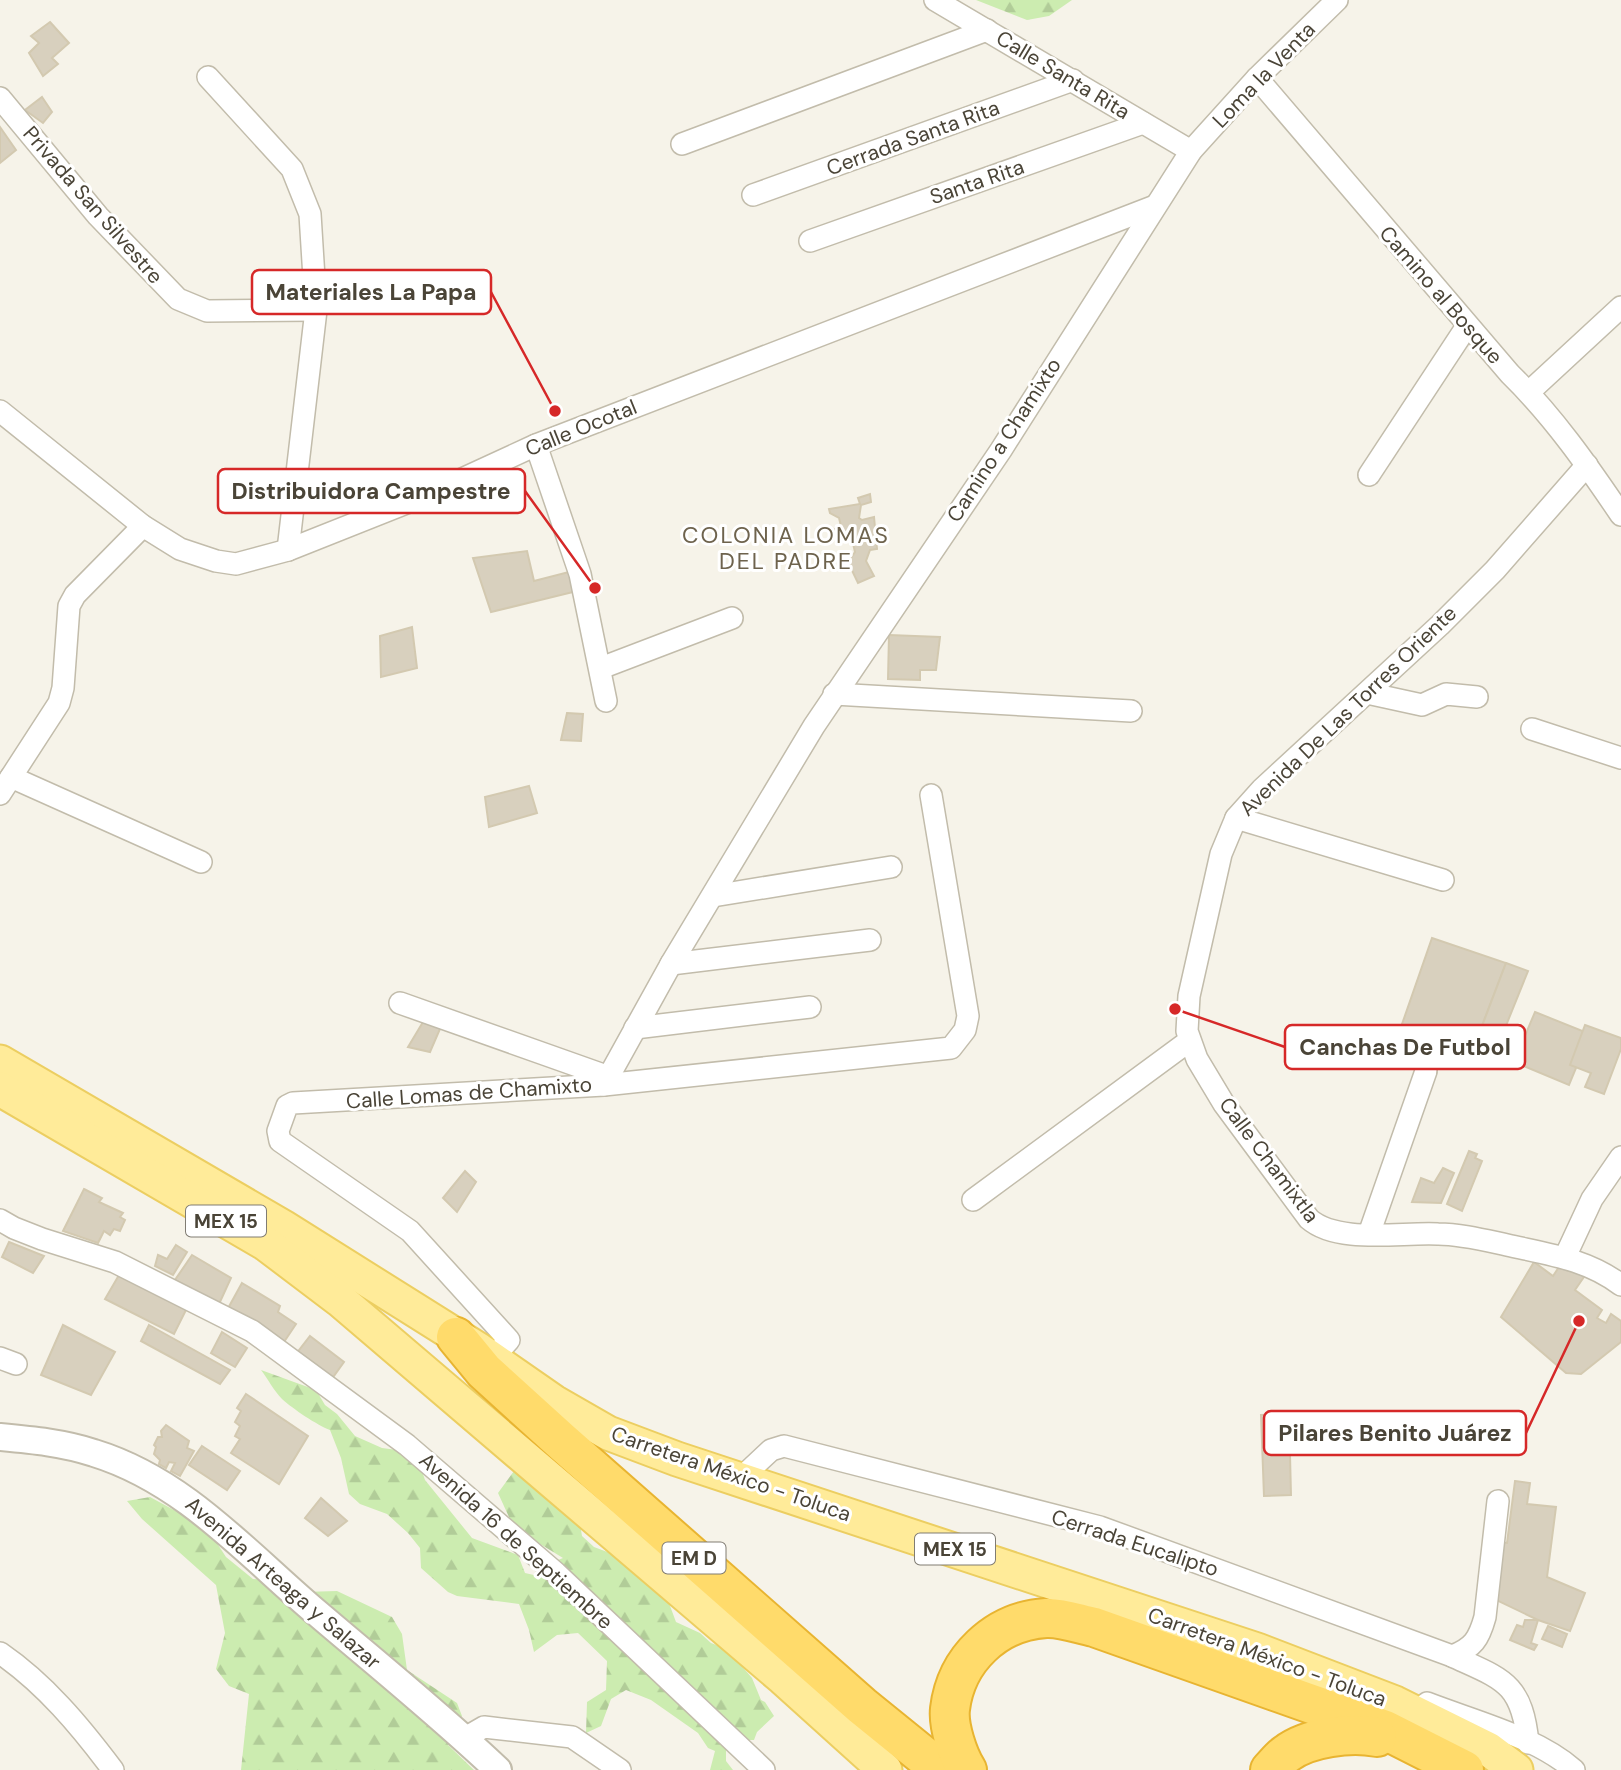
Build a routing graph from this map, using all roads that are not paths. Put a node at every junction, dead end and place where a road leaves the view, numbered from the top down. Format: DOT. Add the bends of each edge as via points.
graph roads {
  1 [pos="935,0"];
  2 [pos="1337,0"];
  3 [pos="987,30"];
  4 [pos="208,77"];
  5 [pos="1256,78"];
  6 [pos="1073,80"];
  7 [pos="0,98"];
  8 [pos="1143,123"];
  9 [pos="682,144"];
  10 [pos="1191,151"];
  11 [pos="753,195"];
  12 [pos="1155,206"];
  13 [pos="810,241"];
  14 [pos="1621,307"];
  15 [pos="316,310"];
  16 [pos="1467,326"];
  17 [pos="1529,393"];
  18 [pos="0,411"];
  19 [pos="536,445"];
  20 [pos="1587,465"];
  21 [pos="1370,475"];
  22 [pos="1621,515"];
  23 [pos="143,526"];
  24 [pos="288,550"];
  25 [pos="732,618"];
  26 [pos="601,668"];
  27 [pos="1367,693"];
  28 [pos="834,694"];
  29 [pos="1476,696"];
  30 [pos="606,701"];
  31 [pos="1131,710"];
  32 [pos="814,726"];
  33 [pos="1532,729"];
  34 [pos="1621,758"];
  35 [pos="5,785"];
  36 [pos="931,795"];
  37 [pos="1236,818"];
  38 [pos="201,862"];
  39 [pos="891,867"];
  40 [pos="1443,880"];
  41 [pos="713,896"];
  42 [pos="870,940"];
  43 [pos="671,964"];
  44 [pos="400,1003"];
  45 [pos="810,1007"];
  46 [pos="635,1028"];
  47 [pos="1189,1041"];
  48 [pos="0,1062"];
  49 [pos="1426,1071"];
  50 [pos="606,1081"];
  51 [pos="0,1089"];
  52 [pos="1621,1157"];
  53 [pos="973,1200"];
  54 [pos="0,1220"];
  55 [pos="1369,1234"];
  56 [pos="1565,1257"];
  57 [pos="1621,1285"];
  58 [pos="456,1337"];
  59 [pos="492,1359"];
  60 [pos="0,1437"];
  61 [pos="740,1479"];
  62 [pos="1498,1501"];
  63 [pos="0,1653"];
  64 [pos="1452,1656"];
  65 [pos="465,1738"];
  66 [pos="1410,1743"];
  67 [pos="1522,1756"];
  68 [pos="113,1770"];
  69 [pos="498,1770"];
  70 [pos="621,1770"];
  71 [pos="764,1770"];
  72 [pos="885,1770"];
  73 [pos="940,1770"];
  74 [pos="967,1770"];
  75 [pos="1270,1770"];
  76 [pos="1464,1770"];
  77 [pos="1574,1770"];
  1 -- 3 [label="street, Calle Santa Rita"];
  2 -- 5 [label="street, Loma la Venta"];
  3 -- 6 [label="street, Calle Santa Rita"];
  3 -- 9 [label="street"];
  4 -- 15 [label="street" via="292,169 301,186 310,214"];
  5 -- 10 [label="street, Loma la Venta"];
  5 -- 16 [label="street, Camino al Bosque"];
  6 -- 8 [label="street, Calle Santa Rita"];
  6 -- 11 [label="street, Cerrada Santa Rita"];
  7 -- 15 [label="street, Privada San Silvestre" via="98,216 178,299 207,311"];
  8 -- 10 [label="street, Calle Santa Rita"];
  8 -- 13 [label="street, Santa Rita"];
  10 -- 12 [label="street, Camino a Chamixto"];
  12 -- 19 [label="street, Calle Ocotal"];
  12 -- 28 [label="street, Camino a Chamixto" via="1001,450"];
  14 -- 17 [label="street"];
  15 -- 24 [label="street"];
  16 -- 17 [label="street, Camino al Bosque"];
  16 -- 21 [label="street"];
  17 -- 20 [label="street, Camino al Bosque"];
  18 -- 23 [label="street, Calle Ocotal"];
  19 -- 24 [label="street, Calle Ocotal" via="434,492"];
  19 -- 26 [label="street" via="580,574"];
  20 -- 22 [label="street, Camino al Bosque"];
  20 -- 27 [label="street, Avenida De Las Torres Oriente" via="1495,570"];
  23 -- 24 [label="street, Calle Ocotal" via="180,549 216,561 236,564"];
  23 -- 35 [label="street" via="69,606 59,704"];
  25 -- 26 [label="street"];
  26 -- 30 [label="street"];
  27 -- 29 [label="street" via="1422,705 1446,694"];
  27 -- 37 [label="street, Avenida De Las Torres Oriente"];
  28 -- 31 [label="street"];
  28 -- 32 [label="street, Camino a Chamixto"];
  32 -- 41 [label="street, Calle Lomas de Chamixto"];
  33 -- 34 [label="street"];
  35 -- 38 [label="street"];
  36 -- 50 [label="street" via="968,1016 965,1030 951,1048"];
  37 -- 40 [label="street"];
  37 -- 47 [label="street, Avenida De Las Torres Oriente" via="1221,854 1189,996"];
  39 -- 41 [label="street"];
  41 -- 43 [label="street, Calle Lomas de Chamixto"];
  42 -- 43 [label="street"];
  43 -- 46 [label="street, Calle Lomas de Chamixto"];
  44 -- 50 [label="street"];
  45 -- 46 [label="street"];
  46 -- 50 [label="street, Calle Lomas de Chamixto"];
  47 -- 53 [label="street"];
  47 -- 55 [label="street, Calle Chamixtla" via="1224,1104 1309,1219 1328,1231"];
  48 -- 58 [label="main road, Carretera México - Toluca / MEX 15" via="216,1186"];
  49 -- 55 [label="street"];
  50 -- 59 [label="street, Calle Lomas de Chamixto" via="293,1103 280,1120 280,1141 410,1231 509,1340"];
  51 -- 72 [label="main road, MEX 15" via="266,1244 340,1300"];
  52 -- 56 [label="street" via="1592,1199"];
  54 -- 71 [label="street, Avenida 16 de Septiembre" via="115,1262 251,1331 417,1453 556,1573"];
  55 -- 56 [label="street, Calle Chamixtla" via="1440,1234"];
  56 -- 57 [label="street, Calle Chamixtla"];
  58 -- 59 [label="main road, Carretera México - Toluca / MEX 15"];
  58 -- 73 [label="highway, EM D" via="484,1371 560,1440"];
  59 -- 61 [label="main road, Carretera México - Toluca / MEX 15" via="608,1433"];
  60 -- 65 [label="street, Avenida Arteaga y Salazar" via="98,1454 177,1493"];
  61 -- 64 [label="street, Cerrada Eucalipto" via="771,1450 784,1446 1100,1527"];
  61 -- 67 [label="main road, Carretera México - Toluca / MEX 15" via="1257,1650 1395,1703 1488,1749"];
  62 -- 64 [label="street" via="1481,1633 1476,1643"];
  63 -- 68 [label="street" via="26,1670"];
  64 -- 67 [label="street, Cerrada Eucalipto" via="1511,1687 1521,1706"];
  65 -- 69 [label="street, Avenida Arteaga y Salazar"];
  65 -- 70 [label="street" via="484,1727 572,1737"];
  66 -- 74 [label="highway" via="1385,1730 1094,1627 1048,1617 1007,1626 981,1644 960,1674 949,1711 958,1755"];
  66 -- 75 [label="highway" via="1364,1735 1325,1738 1287,1753"];
  66 -- 76 [label="highway"];
  67 -- 77 [label="street" via="1562,1759"];
}
